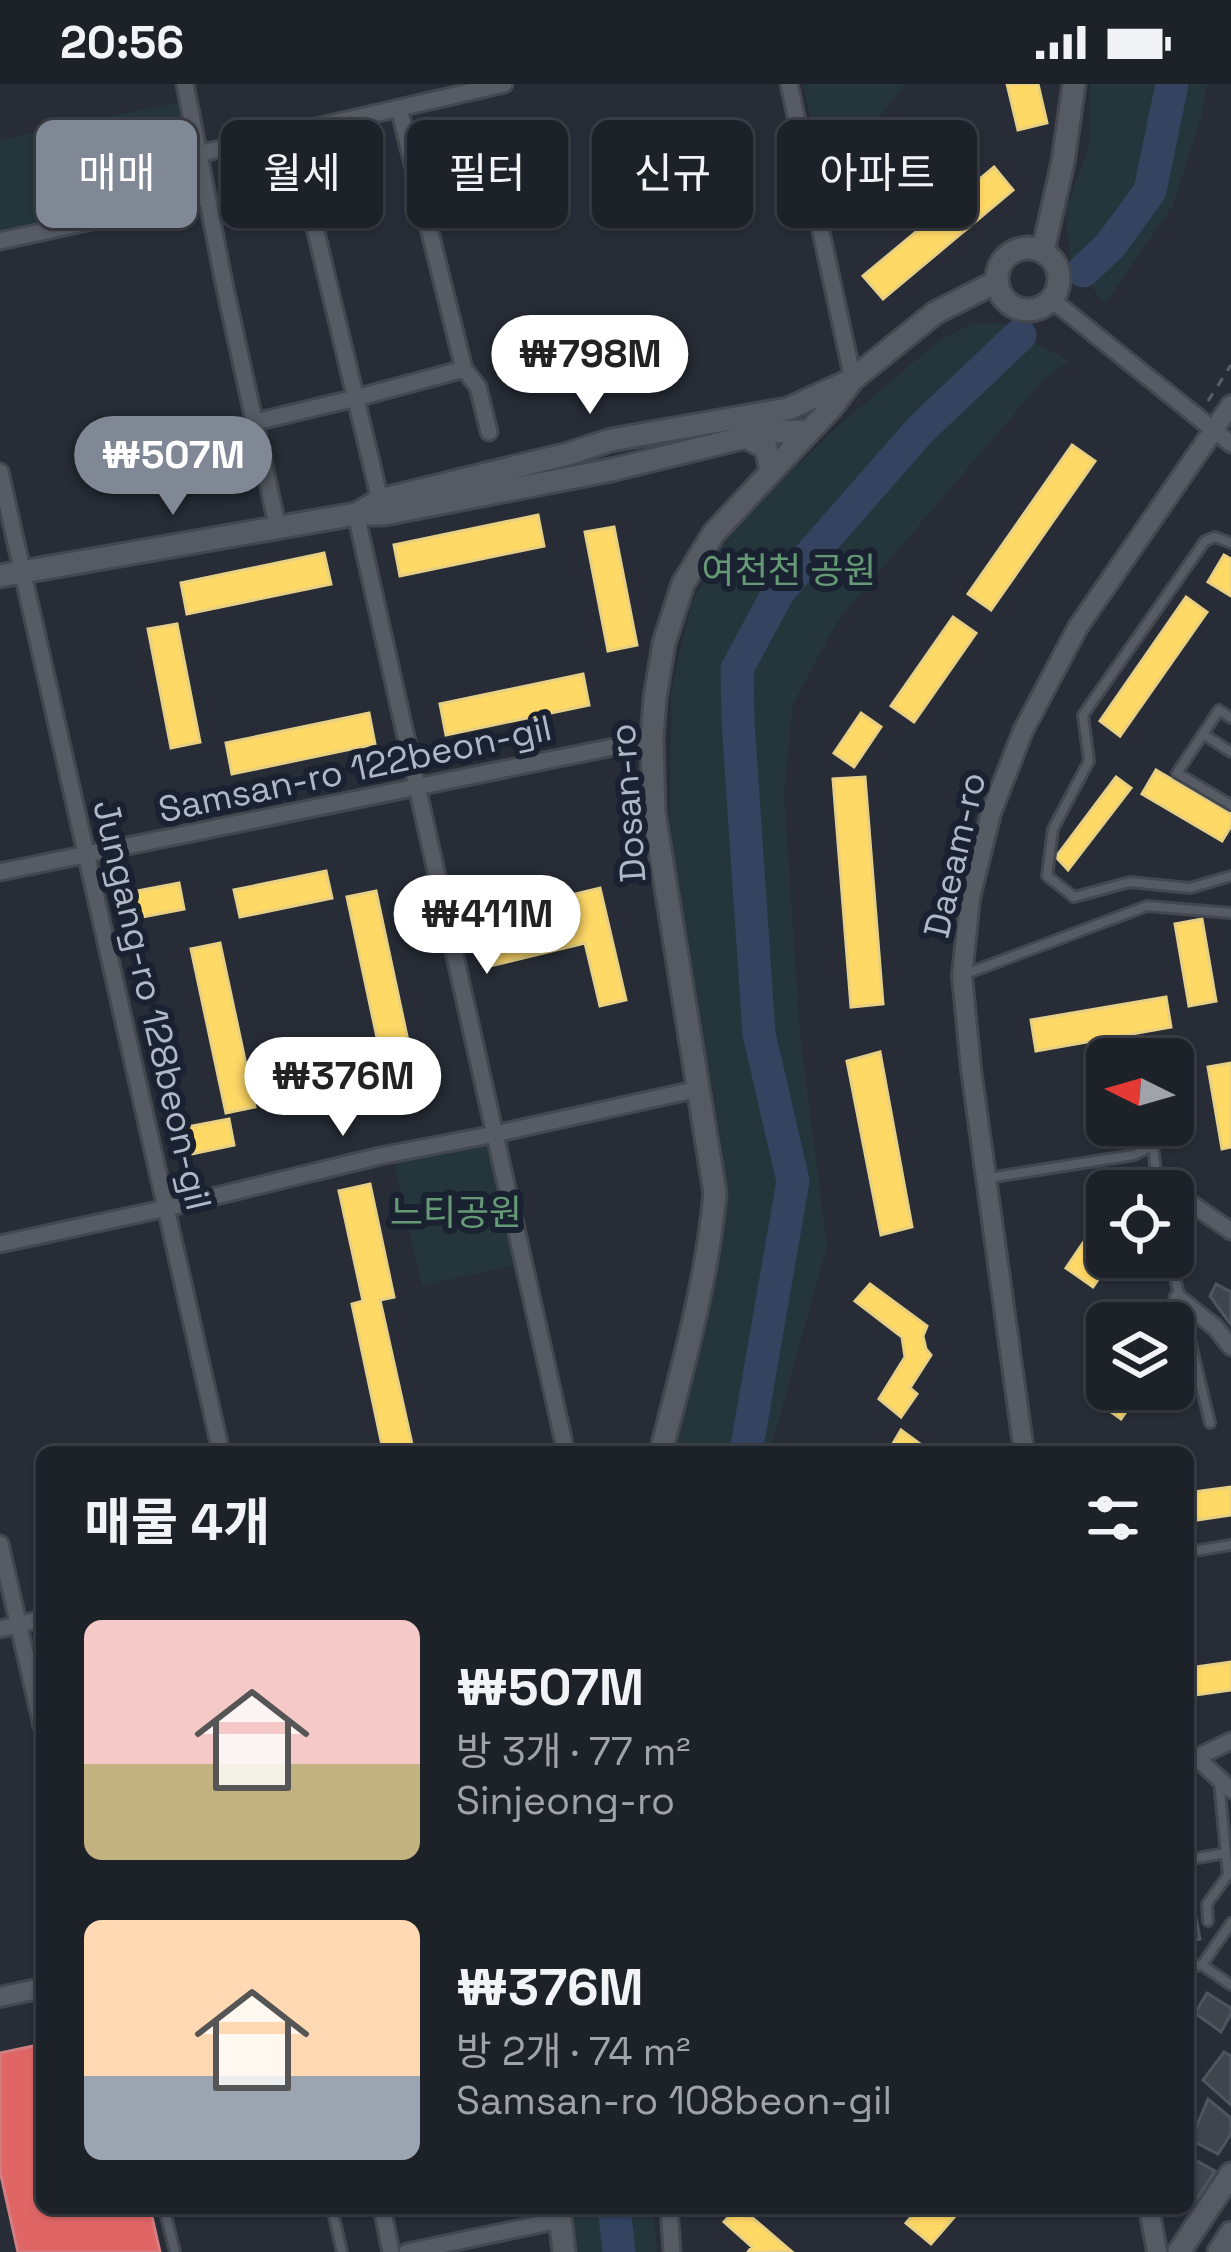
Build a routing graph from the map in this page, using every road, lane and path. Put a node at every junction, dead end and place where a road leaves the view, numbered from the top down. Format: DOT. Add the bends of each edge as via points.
graph roads {
  1 [pos="185,84"];
  2 [pos="504,84"];
  3 [pos="789,84"];
  4 [pos="1073,84"];
  5 [pos="399,108"];
  6 [pos="346,120"];
  7 [pos="221,149"];
  8 [pos="199,154"];
  9 [pos="207,196"];
  10 [pos="315,228"];
  11 [pos="0,241"];
  12 [pos="1043,251"];
  13 [pos="996,282"];
  14 [pos="1052,299"];
  15 [pos="1231,365"];
  16 [pos="464,369"];
  17 [pos="853,380"];
  18 [pos="356,398"];
  19 [pos="1208,401"];
  20 [pos="1231,405"];
  21 [pos="255,422"];
  22 [pos="1212,430"];
  23 [pos="809,431"];
  24 [pos="489,432"];
  25 [pos="746,437"];
  26 [pos="1231,444"];
  27 [pos="771,471"];
  28 [pos="0,472"];
  29 [pos="382,507"];
  30 [pos="356,514"];
  31 [pos="278,529"];
  32 [pos="1231,543"];
  33 [pos="11,574"];
  34 [pos="1231,718"];
  35 [pos="1203,734"];
  36 [pos="652,739"];
  37 [pos="1231,752"];
  38 [pos="419,787"];
  39 [pos="1231,805"];
  40 [pos="88,856"];
  41 [pos="0,872"];
  42 [pos="1231,876"];
  43 [pos="1231,914"];
  44 [pos="962,976"];
  45 [pos="698,1089"];
  46 [pos="495,1134"];
  47 [pos="1156,1170"];
  48 [pos="986,1178"];
  49 [pos="1194,1205"];
  50 [pos="167,1208"];
  51 [pos="1231,1231"];
  52 [pos="0,1244"];
  53 [pos="1174,1278"];
  54 [pos="1178,1298"];
  55 [pos="1231,1347"];
  56 [pos="1210,1423"];
  57 [pos="220,1446"];
  58 [pos="565,1446"];
  59 [pos="663,1446"];
  60 [pos="1023,1446"];
  61 [pos="0,1544"];
  62 [pos="1231,1545"];
  63 [pos="1194,1551"];
  64 [pos="36,1620"];
  65 [pos="19,1624"];
  66 [pos="0,1628"];
  67 [pos="36,1699"];
  68 [pos="1231,1741"];
  69 [pos="1194,1758"];
  70 [pos="1194,1761"];
  71 [pos="1225,1784"];
  72 [pos="1226,1853"];
  73 [pos="1194,1859"];
  74 [pos="1208,1921"];
  75 [pos="1231,1923"];
  76 [pos="1202,1965"];
  77 [pos="1194,1966"];
  78 [pos="1231,1984"];
  79 [pos="36,1989"];
  80 [pos="0,1997"];
  81 [pos="1231,2174"];
  82 [pos="166,2214"];
  83 [pos="333,2214"];
  84 [pos="383,2214"];
  85 [pos="560,2214"];
  86 [pos="669,2214"];
  87 [pos="1150,2214"];
  88 [pos="1231,2233"];
  89 [pos="175,2252"];
  90 [pos="342,2252"];
  91 [pos="391,2252"];
  92 [pos="407,2252"];
  93 [pos="564,2252"];
  94 [pos="672,2252"];
  95 [pos="1157,2252"];
  96 [pos="1179,2252"];
  97 [pos="1219,2252"];
  1 -- 8 [label="street"];
  2 -- 5 [label="street"];
  3 -- 17 [label="street"];
  4 -- 12 [label="main road"];
  5 -- 6 [label="street"];
  5 -- 16 [label="street"];
  7 -- 8 [label="street"];
  8 -- 9 [label="street"];
  9 -- 11 [label="street"];
  9 -- 21 [label="street"];
  10 -- 18 [label="street"];
  12 -- 13 [label="main road" via="1015,250 1002,260"];
  12 -- 14 [label="main road" via="1058,271"];
  13 -- 14 [label="main road" via="1014,307"];
  13 -- 17 [label="main road, Dosan-ro" via="935,314"];
  14 -- 22 [label="street"];
  15 -- 19 [label="path"];
  16 -- 18 [label="street"];
  16 -- 24 [label="street" via="478,386"];
  17 -- 23 [label="main road, Dosan-ro"];
  17 -- 29 [label="main road" via="788,409 610,440"];
  18 -- 21 [label="street"];
  18 -- 29 [label="street"];
  20 -- 22 [label="street, Daeam-ro"];
  21 -- 31 [label="street"];
  22 -- 26 [label="street"];
  22 -- 44 [label="street, Daeam-ro" via="1078,627 1023,731 991,813"];
  23 -- 25 [label="main road"];
  23 -- 27 [label="main road, Dosan-ro"];
  25 -- 27 [label="main road" via="766,448"];
  25 -- 29 [label="main road" via="611,470"];
  27 -- 36 [label="main road, Dosan-ro" via="714,533 683,584 664,643"];
  28 -- 33 [label="street, Jungang-ro 128beon-gil"];
  29 -- 30 [label="main road"];
  30 -- 31 [label="main road"];
  30 -- 38 [label="street"];
  31 -- 33 [label="main road"];
  32 -- 42 [label="lane" via="1205,541 1083,715 1089,761 1053,829 1047,876 1074,897 1130,882 1190,888"];
  33 -- 40 [label="street, Jungang-ro 128beon-gil"];
  34 -- 35 [label="lane" via="1219,710"];
  35 -- 37 [label="lane"];
  35 -- 39 [label="lane" via="1177,773"];
  36 -- 38 [label="street, Samsan-ro 122beon-gil"];
  36 -- 45 [label="main road, Dosan-ro" via="654,813"];
  38 -- 40 [label="street, Samsan-ro 122beon-gil"];
  38 -- 46 [label="street"];
  40 -- 41 [label="street, Samsan-ro 122beon-gil"];
  40 -- 50 [label="street, Jungang-ro 128beon-gil"];
  43 -- 44 [label="lane" via="1148,906"];
  44 -- 48 [label="street, Daeam-ro"];
  45 -- 46 [label="street"];
  45 -- 59 [label="main road, Dosan-ro" via="715,1192 711,1236"];
  46 -- 50 [label="street"];
  46 -- 58 [label="street"];
  47 -- 48 [label="lane" via="1154,1146"];
  48 -- 60 [label="street, Daeam-ro"];
  49 -- 51 [label="street"];
  50 -- 52 [label="street"];
  50 -- 57 [label="street, Jungang-ro 128beon-gil"];
  53 -- 54 [label="lane"];
  54 -- 55 [label="street"];
  54 -- 56 [label="lane"];
  61 -- 65 [label="street"];
  62 -- 63 [label="lane"];
  64 -- 65 [label="street"];
  65 -- 66 [label="street"];
  65 -- 67 [label="street"];
  68 -- 69 [label="street"];
  70 -- 71 [label="street"];
  71 -- 72 [label="lane"];
  72 -- 73 [label="lane"];
  72 -- 74 [label="lane" via="1228,1875 1208,1904"];
  75 -- 76 [label="lane"];
  76 -- 77 [label="lane"];
  76 -- 78 [label="lane"];
  79 -- 80 [label="street"];
  81 -- 96 [label="main road"];
  82 -- 89 [label="lane"];
  83 -- 90 [label="lane"];
  84 -- 91 [label="street"];
  85 -- 92 [label="street"];
  85 -- 93 [label="main road"];
  86 -- 94 [label="street"];
  87 -- 95 [label="street"];
  88 -- 97 [label="main road"];
}
